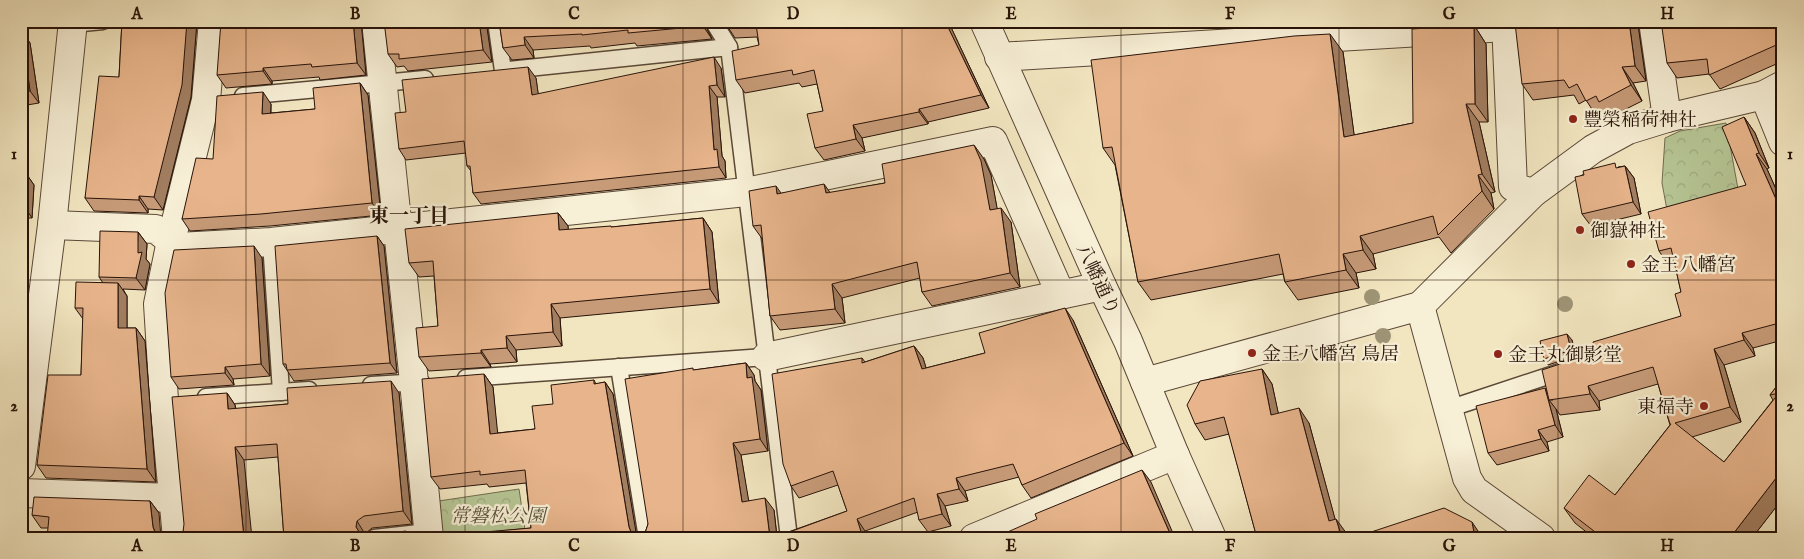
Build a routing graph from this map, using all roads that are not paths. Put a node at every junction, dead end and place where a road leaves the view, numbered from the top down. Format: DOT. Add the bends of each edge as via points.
graph roads {
  1 [pos="103,21"];
  2 [pos="213,21"];
  3 [pos="376,21"];
  4 [pos="496,21"];
  5 [pos="713,21"];
  6 [pos="984,21"];
  7 [pos="1653,21"];
  8 [pos="72,22"];
  9 [pos="1513,23"];
  10 [pos="729,47"];
  11 [pos="999,57"];
  12 [pos="503,71"];
  13 [pos="485,73"];
  14 [pos="438,78"];
  15 [pos="383,84"];
  16 [pos="1773,90"];
  17 [pos="218,98"];
  18 [pos="1666,118"];
  19 [pos="1783,142"];
  20 [pos="746,192"];
  21 [pos="1533,193"];
  22 [pos="52,225"];
  23 [pos="398,229"];
  24 [pos="170,241"];
  25 [pos="271,242"];
  26 [pos="1102,286"];
  27 [pos="1061,295"];
  28 [pos="1420,306"];
  29 [pos="766,357"];
  30 [pos="1585,364"];
  31 [pos="619,367"];
  32 [pos="454,379"];
  33 [pos="424,382"];
  34 [pos="1145,382"];
  35 [pos="357,386"];
  36 [pos="329,388"];
  37 [pos="281,392"];
  38 [pos="195,398"];
  39 [pos="1448,409"];
  40 [pos="1175,455"];
  41 [pos="21,466"];
  42 [pos="21,493"];
  43 [pos="174,498"];
  44 [pos="429,535"];
  45 [pos="177,538"];
  46 [pos="374,538"];
  47 [pos="647,538"];
  48 [pos="790,538"];
  49 [pos="974,538"];
  50 [pos="1212,538"];
  51 [pos="1541,538"];
  1 -- 8 [label="lane"];
  2 -- 17 [label="street"];
  3 -- 15 [label="street"];
  4 -- 12 [label="lane"];
  5 -- 10 [label="lane"];
  6 -- 11 [label="street, 八幡通り"];
  7 -- 18 [label="street"];
  8 -- 22 [label="street"];
  9 -- 11 [label="street"];
  9 -- 21 [label="street" via="1513,187"];
  10 -- 12 [label="lane"];
  10 -- 20 [label="lane"];
  11 -- 26 [label="street, 八幡通り"];
  12 -- 13 [label="lane"];
  14 -- 15 [label="lane"];
  15 -- 17 [label="lane"];
  15 -- 23 [label="street"];
  16 -- 18 [label="street"];
  16 -- 19 [label="street"];
  17 -- 24 [label="street"];
  18 -- 21 [label="street" via="1628,130 1593,149"];
  20 -- 23 [label="street"];
  20 -- 27 [label="street" via="993,141"];
  20 -- 29 [label="lane"];
  21 -- 28 [label="street"];
  22 -- 24 [label="street" via="156,229"];
  22 -- 41 [label="street"];
  23 -- 25 [label="street"];
  23 -- 33 [label="street"];
  24 -- 25 [label="street" via="178,247"];
  24 -- 43 [label="street" via="158,304 170,400"];
  25 -- 37 [label="lane"];
  26 -- 27 [label="street"];
  26 -- 34 [label="street, 八幡通り"];
  27 -- 29 [label="street"];
  28 -- 34 [label="street"];
  28 -- 39 [label="street"];
  29 -- 31 [label="lane"];
  29 -- 48 [label="lane"];
  30 -- 39 [label="lane"];
  31 -- 32 [label="lane"];
  31 -- 47 [label="lane"];
  33 -- 35 [label="lane"];
  33 -- 44 [label="street"];
  34 -- 40 [label="street, 八幡通り"];
  36 -- 37 [label="lane"];
  37 -- 38 [label="lane"];
  39 -- 51 [label="street" via="1467,478 1474,490"];
  40 -- 49 [label="street"];
  40 -- 50 [label="street, 八幡通り"];
  42 -- 43 [label="street"];
  43 -- 45 [label="street"];
  44 -- 46 [label="lane"];
}
